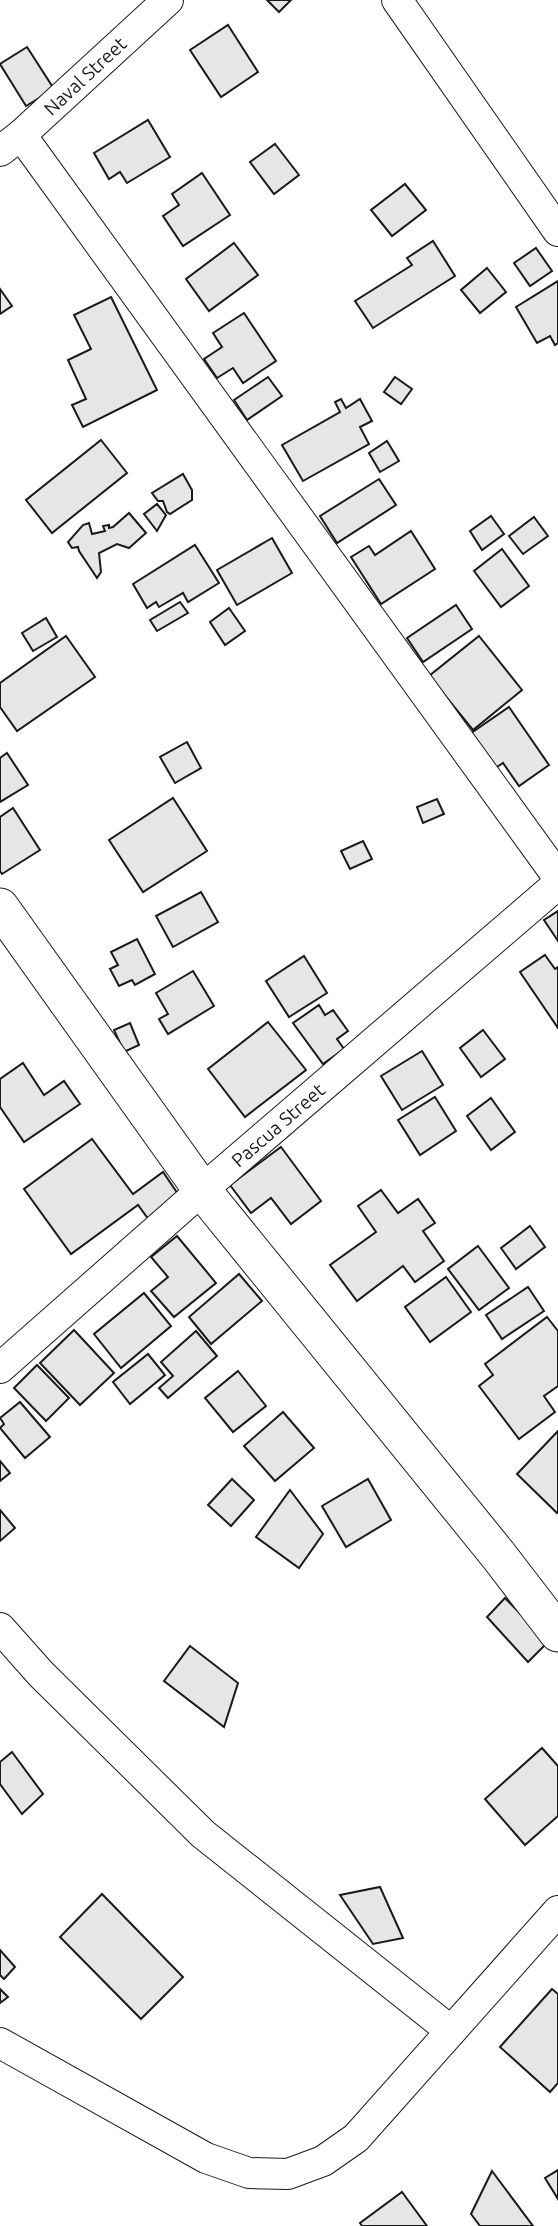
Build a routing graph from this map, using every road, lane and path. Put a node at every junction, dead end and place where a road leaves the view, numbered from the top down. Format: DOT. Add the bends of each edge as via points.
graph roads {
  1 [pos="168,0"];
  2 [pos="397,0"];
  3 [pos="11,143"];
  4 [pos="558,231"];
  5 [pos="558,877"];
  6 [pos="558,884"];
  7 [pos="0,907"];
  8 [pos="202,1190"];
  9 [pos="0,1368"];
  10 [pos="0,1628"];
  11 [pos="558,1633"];
  12 [pos="558,1911"];
  13 [pos="451,2031"];
  14 [pos="0,2043"];
  1 -- 3 [label="street, Naval Street"];
  2 -- 4 [label="street"];
  3 -- 5 [label="street"];
  6 -- 8 [label="street, Pascua Street"];
  7 -- 8 [label="street"];
  8 -- 9 [label="street, Pascua Street"];
  8 -- 11 [label="street"];
  10 -- 13 [label="street" via="203,1834"];
  12 -- 13 [label="street"];
  13 -- 14 [label="street" via="356,2138 323,2161 288,2174 249,2173 206,2158"];
}
